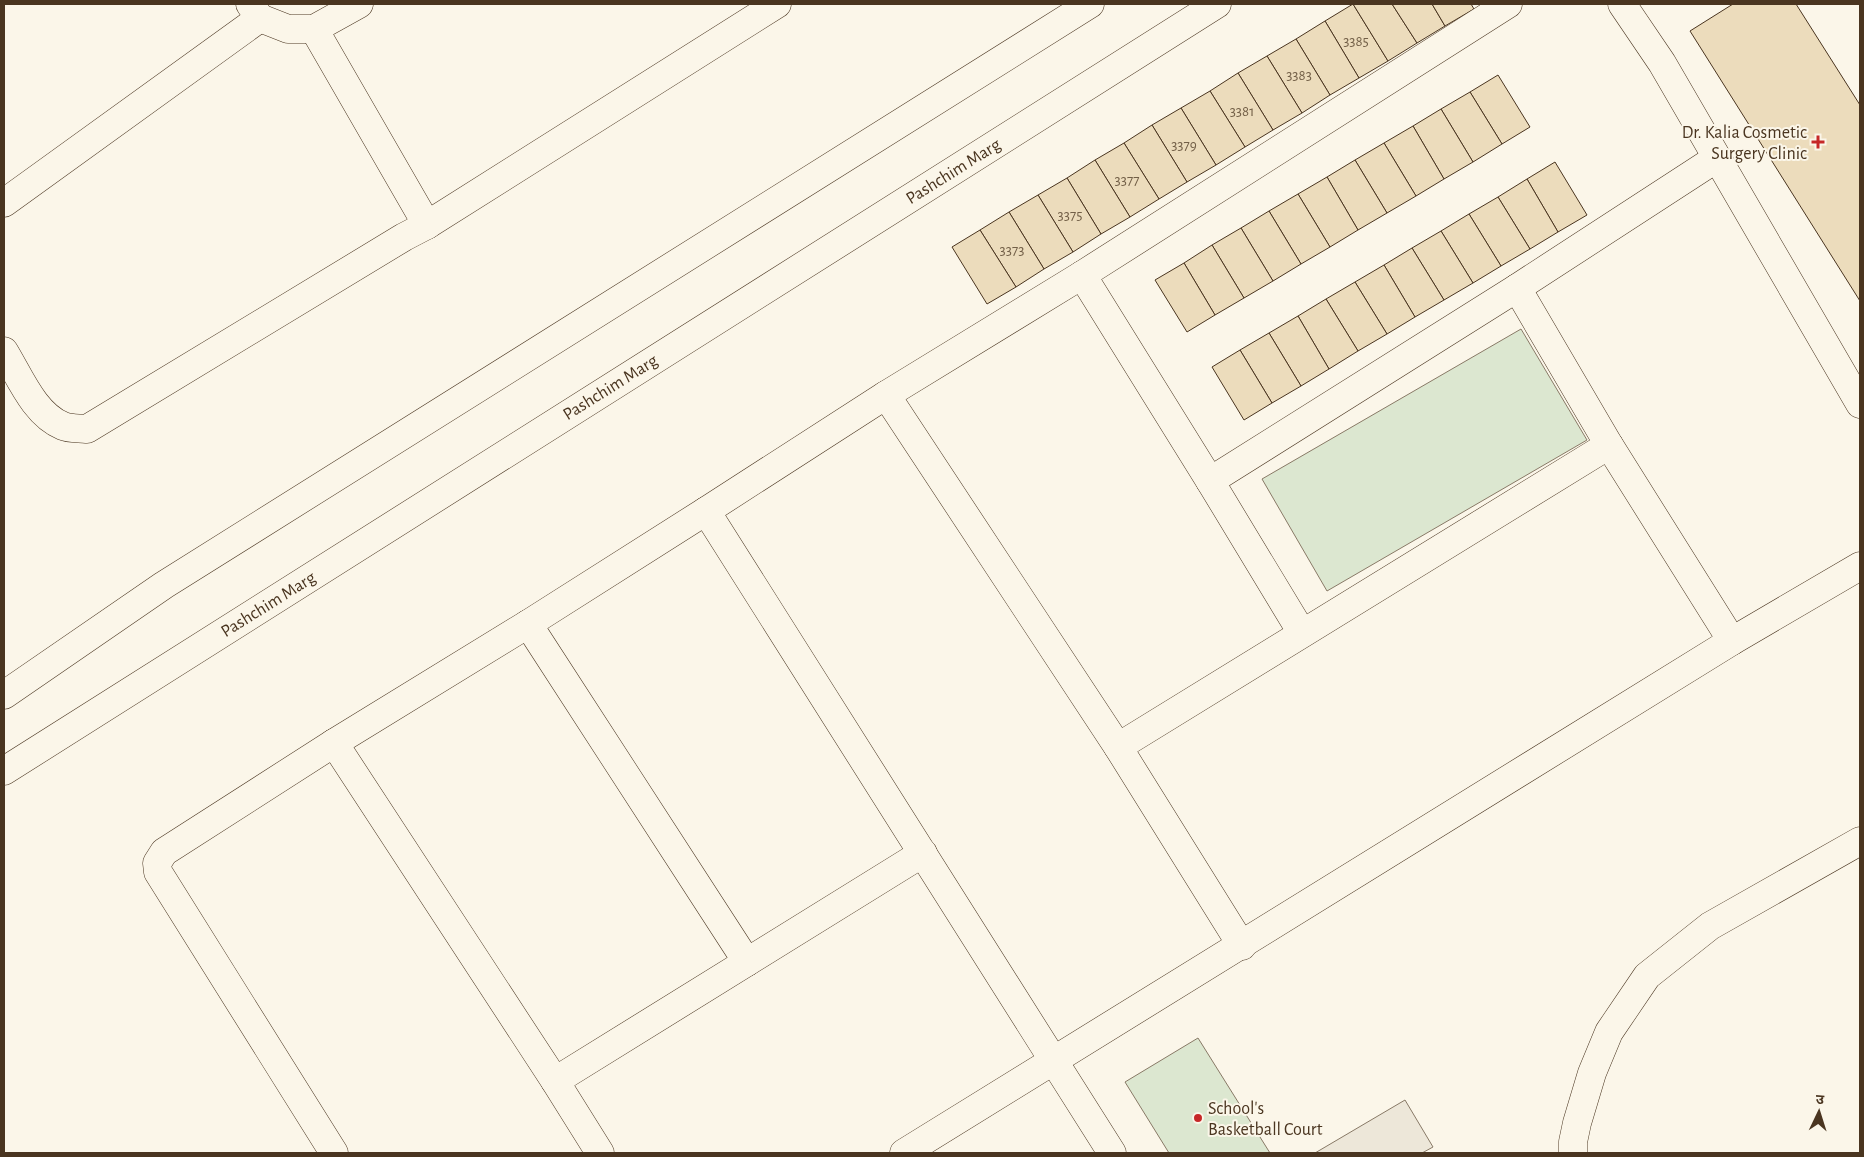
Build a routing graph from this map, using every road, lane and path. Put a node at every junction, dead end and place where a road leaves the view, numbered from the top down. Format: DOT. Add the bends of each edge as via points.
graph roads {
  1 [pos="359,4"];
  2 [pos="777,4"];
  3 [pos="1090,4"];
  4 [pos="1217,4"];
  5 [pos="1508,4"];
  6 [pos="1622,4"];
  7 [pos="255,11"];
  8 [pos="314,29"];
  9 [pos="1717,158"];
  10 [pos="4,203"];
  11 [pos="427,225"];
  12 [pos="1082,275"];
  13 [pos="1517,288"];
  14 [pos="4,351"];
  15 [pos="886,395"];
  16 [pos="1860,404"];
  17 [pos="1609,445"];
  18 [pos="1210,481"];
  19 [pos="706,511"];
  20 [pos="1860,566"];
  21 [pos="528,624"];
  22 [pos="1302,633"];
  23 [pos="1732,641"];
  24 [pos="4,695"];
  25 [pos="334,743"];
  26 [pos="1118,747"];
  27 [pos="4,770"];
  28 [pos="1860,841"];
  29 [pos="923,853"];
  30 [pos="1242,946"];
  31 [pos="747,962"];
  32 [pos="1054,1061"];
  33 [pos="555,1081"];
  34 [pos="334,1153"];
  35 [pos="600,1153"];
  36 [pos="904,1153"];
  37 [pos="1112,1153"];
  38 [pos="1574,1153"];
  1 -- 8 [label="street"];
  2 -- 11 [label="street"];
  3 -- 24 [label="street" via="164,585"];
  4 -- 27 [label="street, Pashchim Marg"];
  5 -- 12 [label="street"];
  6 -- 9 [label="street" via="1662,63"];
  7 -- 8 [label="street" via="288,28"];
  7 -- 10 [label="street"];
  8 -- 11 [label="street"];
  9 -- 13 [label="street"];
  9 -- 16 [label="street"];
  11 -- 14 [label="street" via="86,429 65,427 47,417"];
  12 -- 15 [label="street"];
  12 -- 18 [label="street"];
  13 -- 17 [label="street"];
  13 -- 18 [label="street"];
  15 -- 19 [label="street"];
  15 -- 26 [label="street"];
  17 -- 22 [label="street"];
  17 -- 23 [label="street"];
  18 -- 22 [label="street"];
  19 -- 21 [label="street"];
  19 -- 29 [label="street"];
  20 -- 23 [label="street"];
  21 -- 25 [label="street"];
  21 -- 31 [label="street"];
  22 -- 26 [label="street"];
  23 -- 30 [label="street"];
  25 -- 33 [label="street"];
  25 -- 34 [label="street" via="164,852 158,863 158,872"];
  26 -- 30 [label="street"];
  28 -- 38 [label="street" via="1710,926 1647,976 1609,1032 1592,1072 1576,1123"];
  29 -- 31 [label="street"];
  29 -- 32 [label="street"];
  30 -- 32 [label="street"];
  31 -- 33 [label="street"];
  32 -- 36 [label="street"];
  32 -- 37 [label="street"];
  33 -- 35 [label="street"];
}
